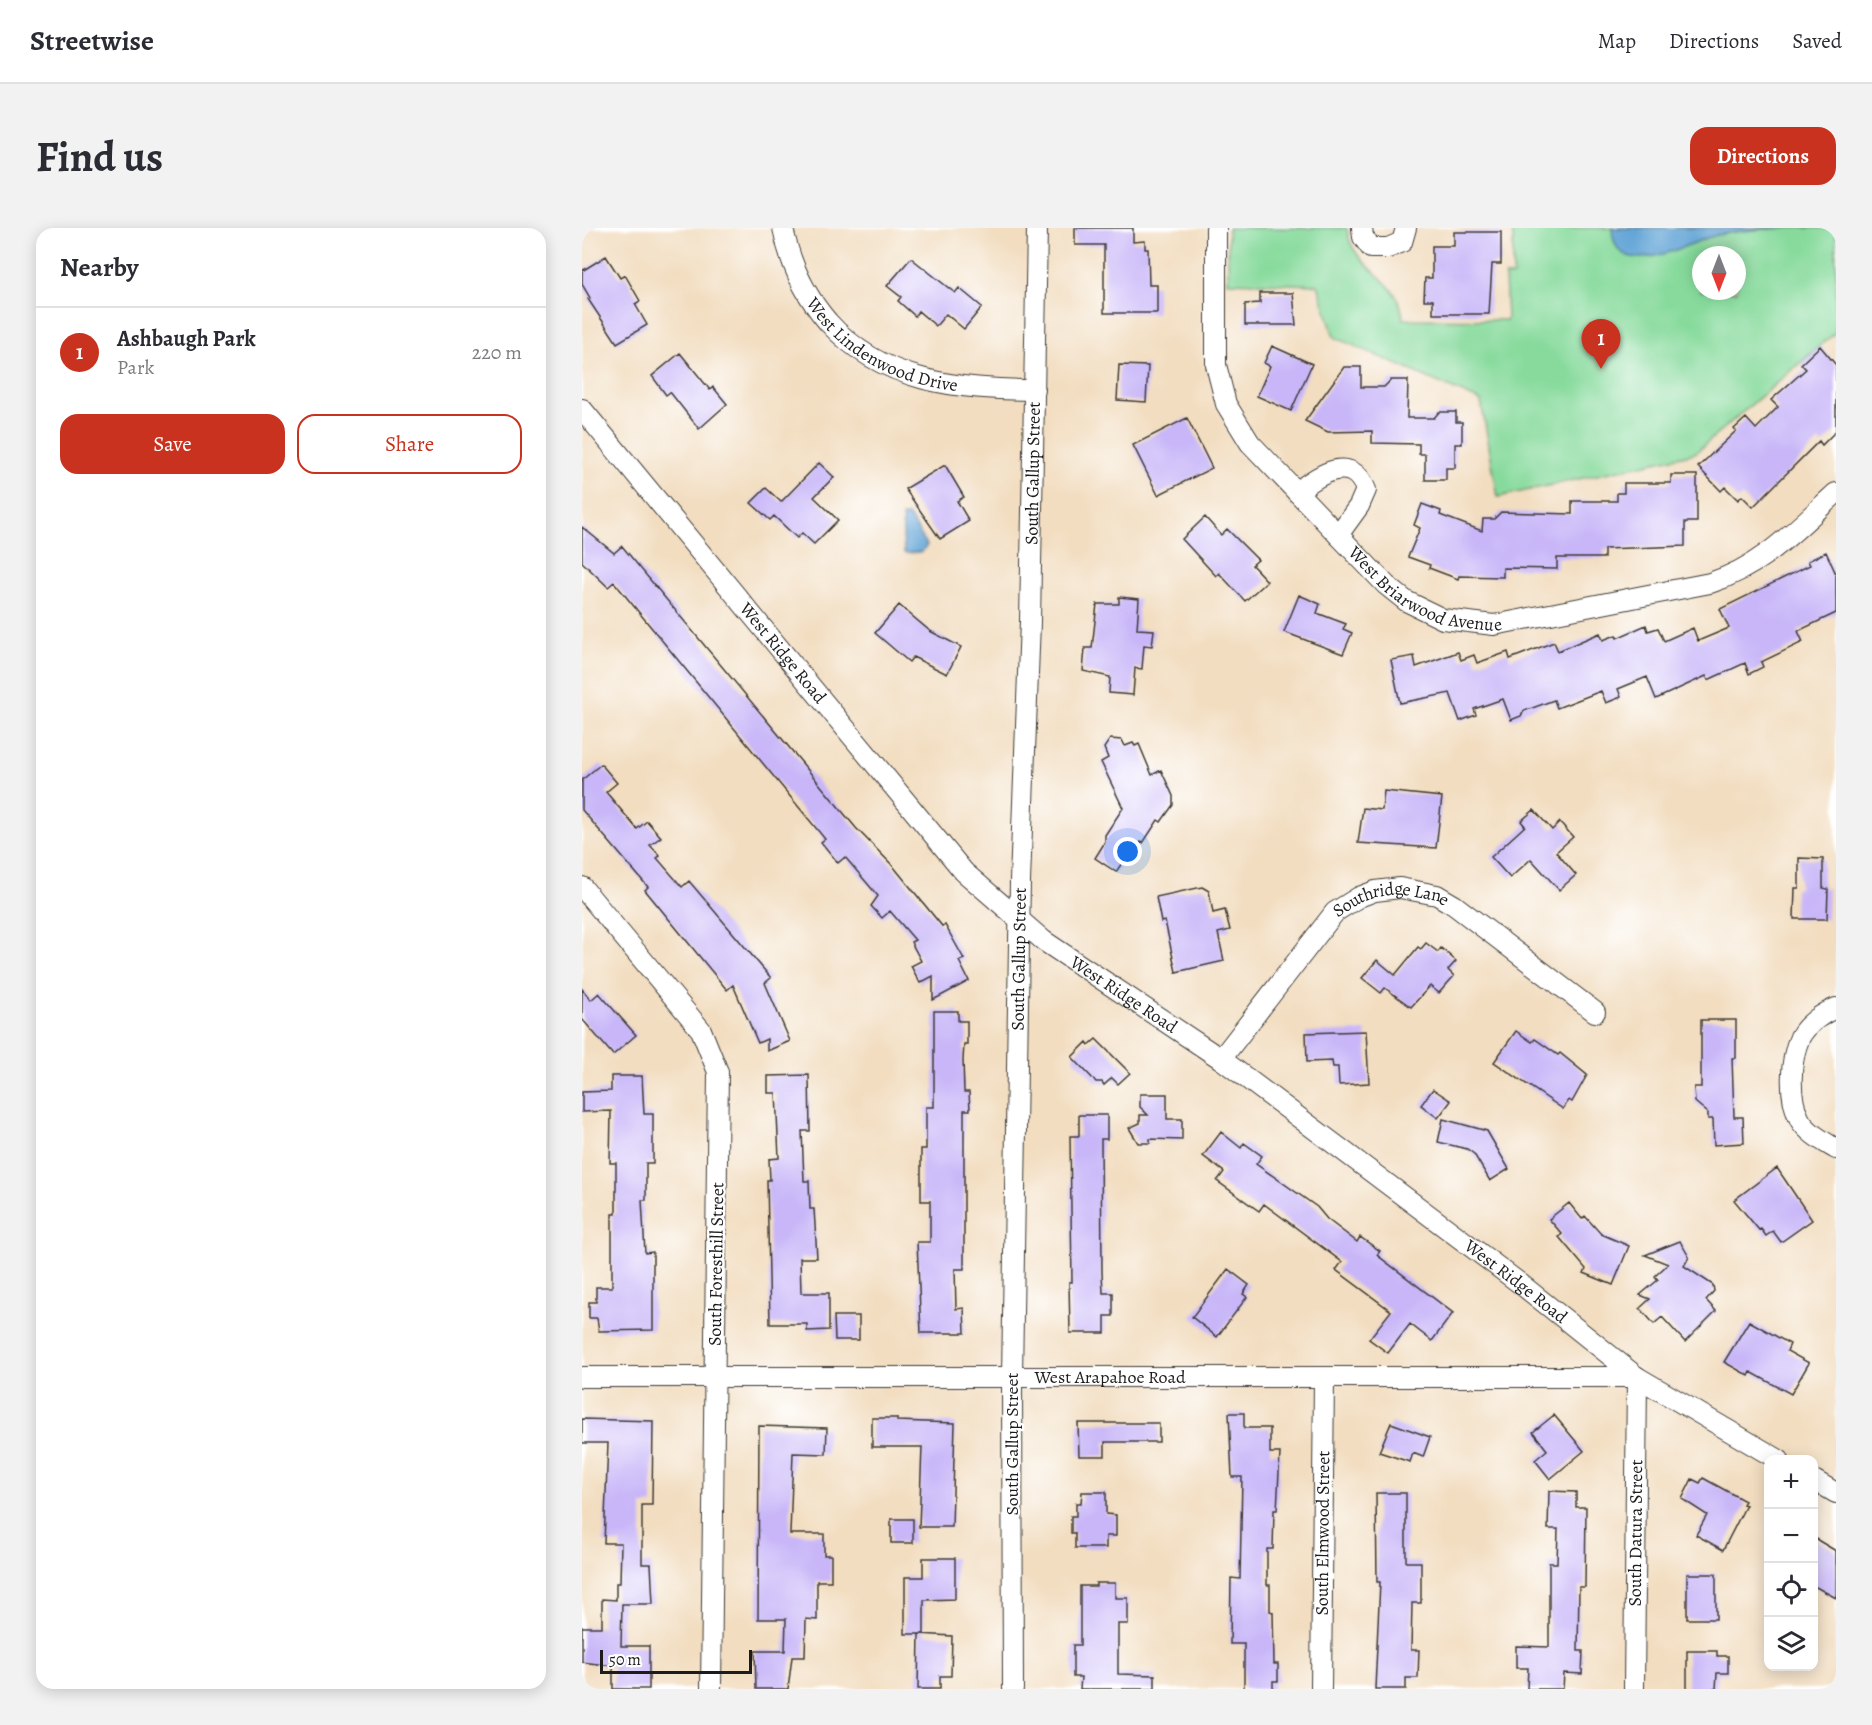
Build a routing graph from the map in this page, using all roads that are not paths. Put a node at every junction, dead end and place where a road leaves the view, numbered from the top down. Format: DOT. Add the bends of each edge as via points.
graph roads {
  1 [pos="783,228"];
  2 [pos="1037,228"];
  3 [pos="1216,228"];
  4 [pos="1362,228"];
  5 [pos="1406,228"];
  6 [pos="1035,390"];
  7 [pos="582,409"];
  8 [pos="1297,492"];
  9 [pos="1836,493"];
  10 [pos="1338,535"];
  11 [pos="582,886"];
  12 [pos="1019,921"];
  13 [pos="1836,1008"];
  14 [pos="1596,1012"];
  15 [pos="1221,1059"];
  16 [pos="1836,1149"];
  17 [pos="582,1377"];
  18 [pos="715,1377"];
  19 [pos="1012,1377"];
  20 [pos="1324,1377"];
  21 [pos="1637,1377"];
  22 [pos="1770,1455"];
  23 [pos="1818,1482"];
  24 [pos="1836,1493"];
  25 [pos="711,1689"];
  26 [pos="1013,1689"];
  27 [pos="1321,1689"];
  28 [pos="1634,1689"];
  1 -- 6 [label="street, West Lindenwood Drive" via="794,267 810,299 844,340 871,359 901,373 961,386"];
  2 -- 6 [label="street, South Gallup Street"];
  3 -- 8 [label="street, West Briarwood Avenue" via="1219,384 1240,430"];
  4 -- 5 [label="street" via="1371,248 1388,248 1402,242"];
  6 -- 12 [label="street, South Gallup Street"];
  7 -- 12 [label="street, West Ridge Road" via="964,873"];
  8 -- 10 [label="street, West Briarwood Avenue"];
  8 -- 10 [label="street" via="1318,474 1338,469 1351,471 1363,481 1366,490 1359,506"];
  9 -- 10 [label="street, West Briarwood Avenue" via="1764,558 1735,575 1494,625 1443,619 1414,606 1386,585"];
  11 -- 18 [label="street, South Foresthill Street" via="701,1030 715,1057"];
  12 -- 15 [label="street, West Ridge Road"];
  12 -- 19 [label="street, South Gallup Street"];
  13 -- 16 [label="street" via="1827,1011 1800,1037 1793,1072 1800,1119 1812,1133"];
  14 -- 15 [label="street, Southridge Lane" via="1454,905 1419,890 1400,888 1359,897 1335,912"];
  15 -- 21 [label="street, West Ridge Road"];
  17 -- 18 [label="street, West Arapahoe Road"];
  18 -- 19 [label="street, West Arapahoe Road"];
  18 -- 25 [label="street, South Foresthill Street"];
  19 -- 20 [label="street, West Arapahoe Road"];
  19 -- 26 [label="street, South Gallup Street"];
  20 -- 21 [label="street, West Arapahoe Road"];
  20 -- 27 [label="street, South Elmwood Street"];
  21 -- 22 [label="street, West Ridge Road"];
  21 -- 28 [label="street, South Datura Street"];
  23 -- 24 [label="street"];
}
